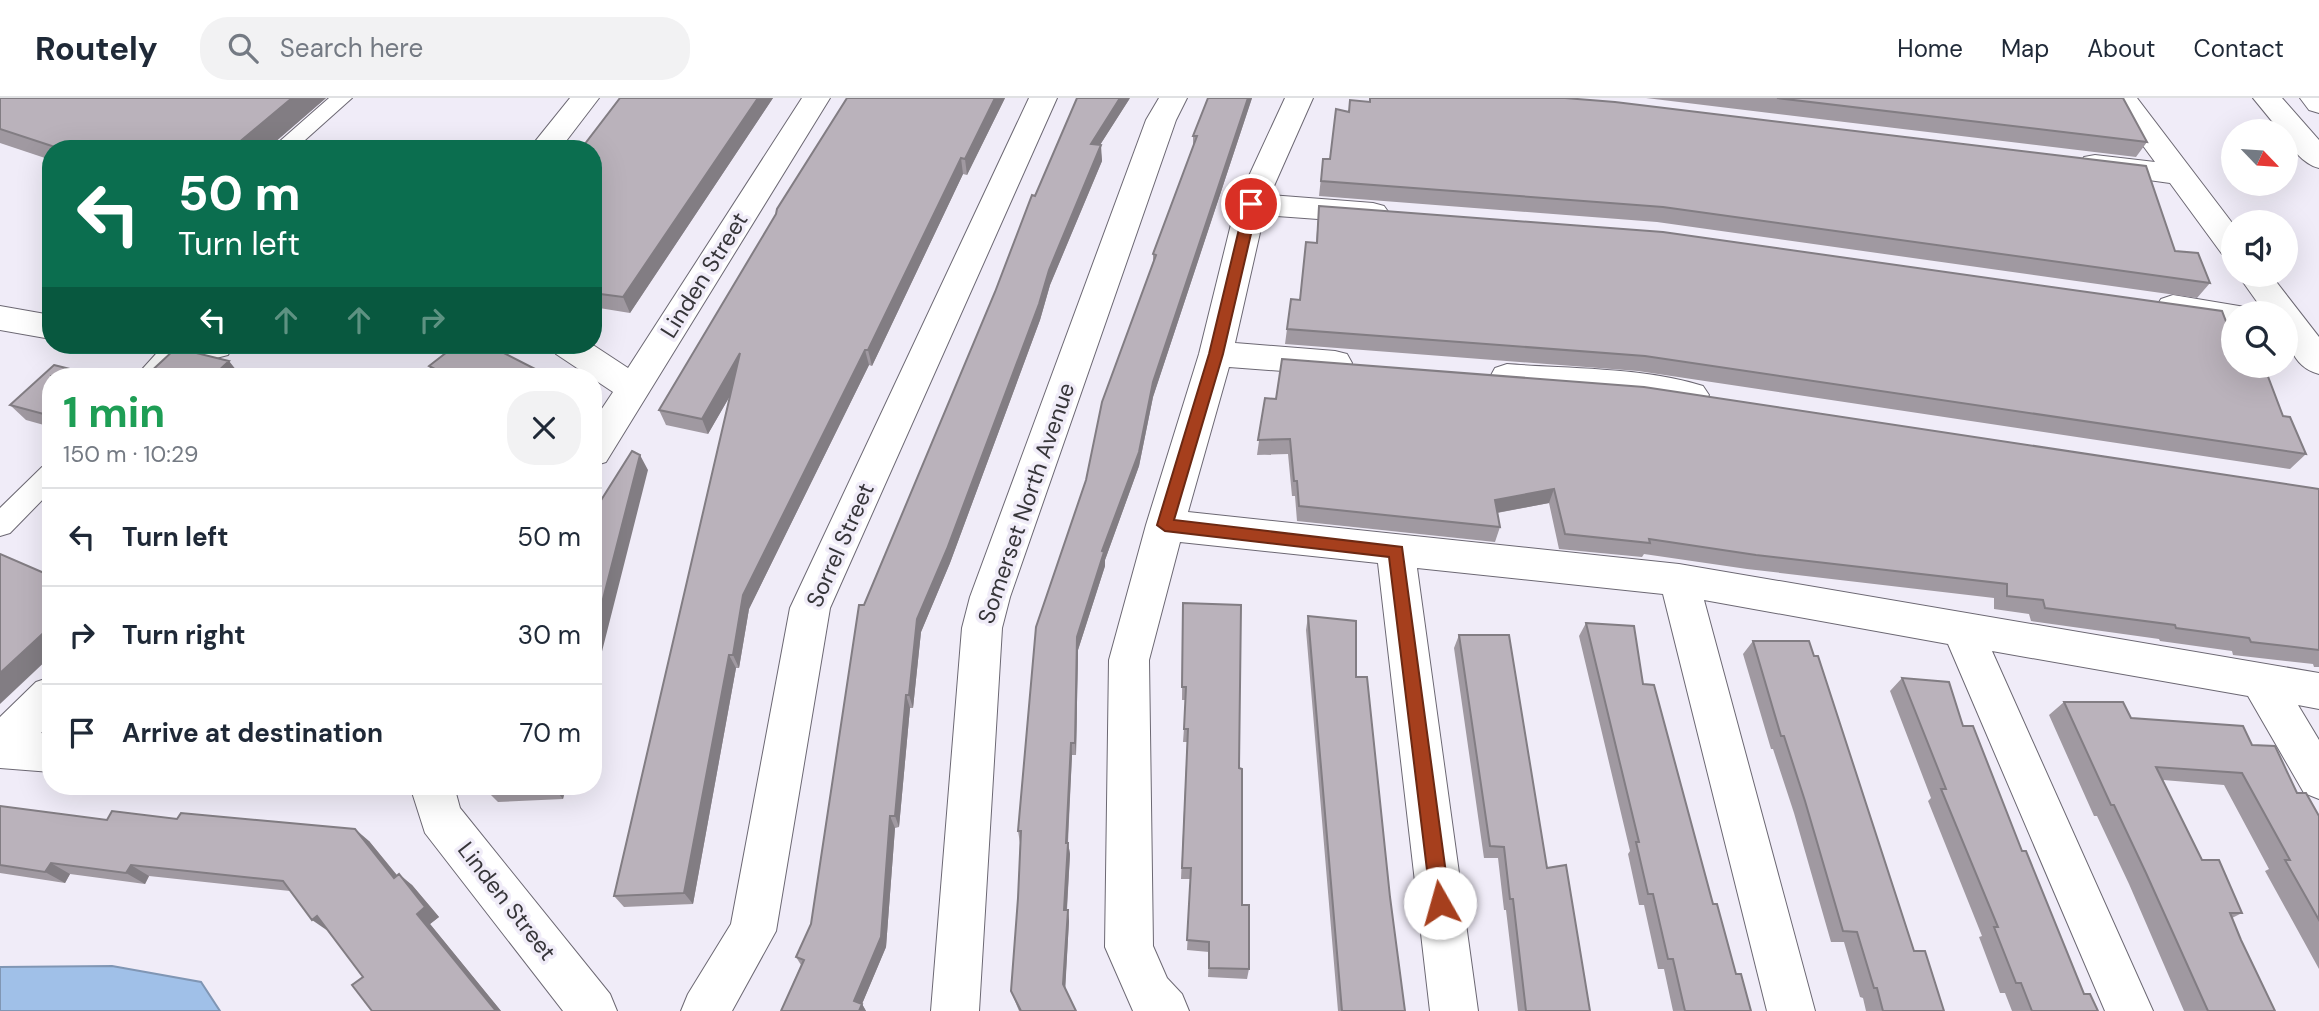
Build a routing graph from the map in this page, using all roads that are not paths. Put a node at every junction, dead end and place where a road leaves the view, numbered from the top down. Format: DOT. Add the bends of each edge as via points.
graph roads {
  1 [pos="342,98"];
  2 [pos="585,98"];
  3 [pos="816,98"];
  4 [pos="1042,98"];
  5 [pos="1173,98"];
  6 [pos="1299,98"];
  7 [pos="2122,98"];
  8 [pos="2267,98"];
  9 [pos="2314,98"];
  10 [pos="2319,104"];
  11 [pos="293,140"];
  12 [pos="551,140"];
  13 [pos="2319,159"];
  14 [pos="2071,161"];
  15 [pos="2180,175"];
  16 [pos="1251,204"];
  17 [pos="1400,215"];
  18 [pos="2221,230"];
  19 [pos="2151,304"];
  20 [pos="2221,313"];
  21 [pos="0,318"];
  22 [pos="42,325"];
  23 [pos="2298,335"];
  24 [pos="170,354"];
  25 [pos="582,354"];
  26 [pos="1216,354"];
  27 [pos="2319,362"];
  28 [pos="1366,366"];
  29 [pos="156,368"];
  30 [pos="1475,374"];
  31 [pos="633,388"];
  32 [pos="1720,399"];
  33 [pos="602,438"];
  34 [pos="42,483"];
  35 [pos="0,525"];
  36 [pos="1165,525"];
  37 [pos="1396,552"];
  38 [pos="1678,580"];
  39 [pos="1962,629"];
  40 [pos="2260,680"];
  41 [pos="2319,691"];
  42 [pos="42,704"];
  43 [pos="0,747"];
  44 [pos="42,752"];
  45 [pos="2319,779"];
  46 [pos="435,795"];
  47 [pos="593,1011"];
  48 [pos="705,1011"];
  49 [pos="956,1011"];
  50 [pos="1165,1011"];
  51 [pos="1454,1011"];
  52 [pos="1791,1011"];
  53 [pos="2129,1011"];
  1 -- 11 [label="lane"];
  2 -- 12 [label="street"];
  3 -- 31 [label="street, Linden Street"];
  4 -- 48 [label="street, Sorrel Street" via="810,608 753,932"];
  5 -- 49 [label="street, Somerset North Avenue" via="1156,133 982,628"];
  6 -- 16 [label="street"];
  7 -- 15 [label="street"];
  8 -- 13 [label="street"];
  9 -- 10 [label="street"];
  14 -- 15 [label="street"];
  15 -- 18 [label="street"];
  16 -- 17 [label="street"];
  16 -- 26 [label="street"];
  19 -- 20 [label="street"];
  21 -- 22 [label="street"];
  23 -- 27 [label="street"];
  24 -- 29 [label="lane"];
  25 -- 31 [label="street"];
  26 -- 28 [label="street"];
  26 -- 36 [label="street"];
  30 -- 32 [label="street" via="1638,387"];
  31 -- 33 [label="street, Linden Street"];
  34 -- 35 [label="lane"];
  36 -- 37 [label="street"];
  36 -- 50 [label="street" via="1129,660 1129,947 1150,995"];
  37 -- 38 [label="street"];
  37 -- 51 [label="street"];
  38 -- 39 [label="street"];
  38 -- 52 [label="street"];
  39 -- 40 [label="street"];
  39 -- 53 [label="street"];
  40 -- 41 [label="street"];
  40 -- 45 [label="street"];
  42 -- 43 [label="street"];
  43 -- 44 [label="street"];
  46 -- 47 [label="street, Linden Street" via="441,818"];
}
